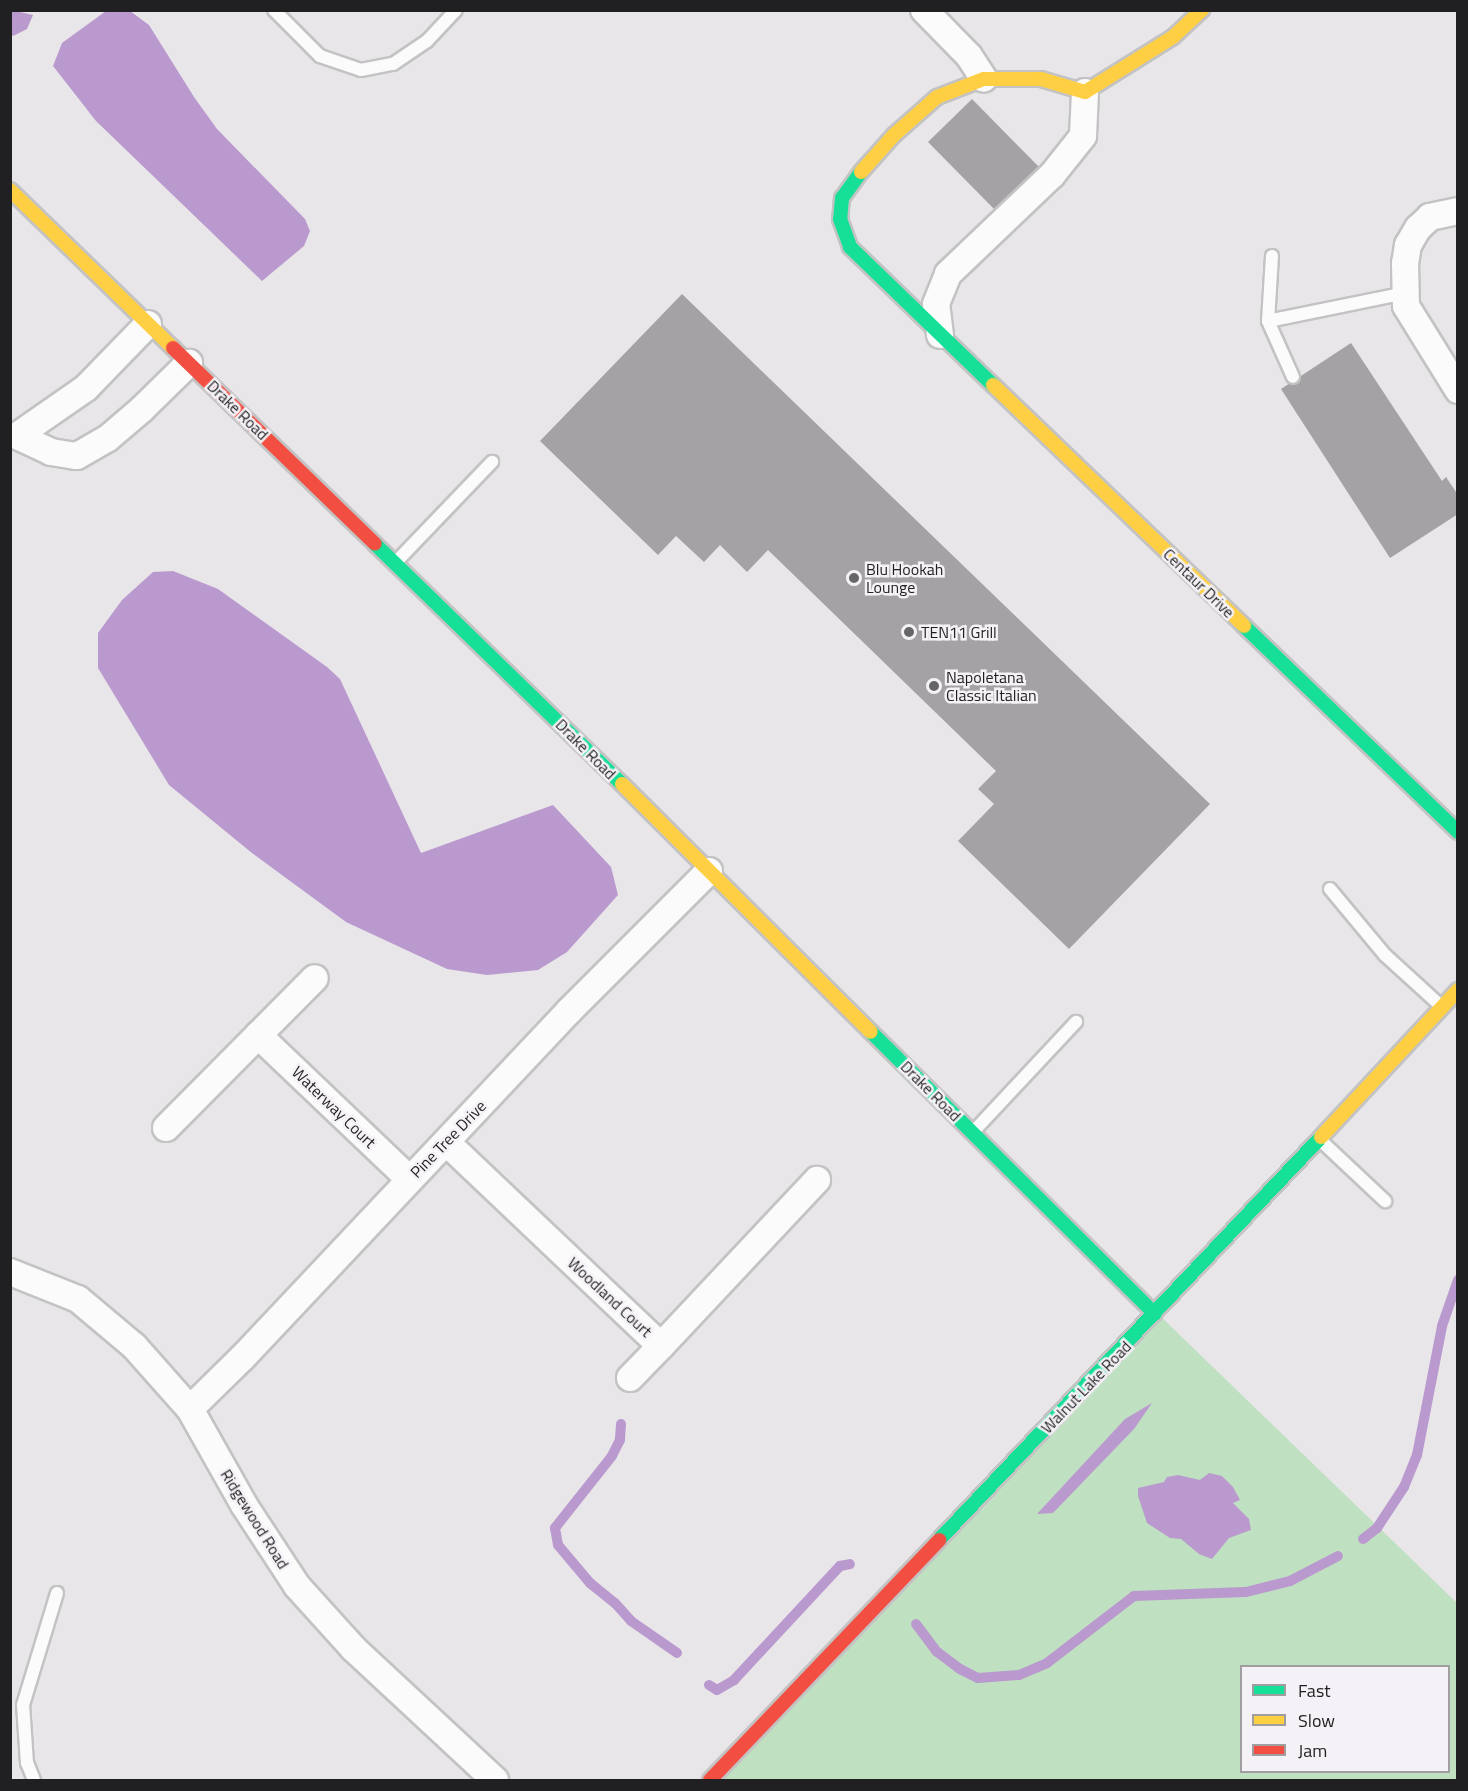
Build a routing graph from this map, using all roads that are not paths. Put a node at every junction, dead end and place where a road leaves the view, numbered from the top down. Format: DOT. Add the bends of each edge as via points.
graph roads {
  1 [pos="274,10"];
  2 [pos="456,10"];
  3 [pos="924,10"];
  4 [pos="1202,10"];
  5 [pos="984,79"];
  6 [pos="1085,92"];
  7 [pos="10,190"];
  8 [pos="1458,211"];
  9 [pos="1272,256"];
  10 [pos="1406,293"];
  11 [pos="1268,321"];
  12 [pos="148,324"];
  13 [pos="940,335"];
  14 [pos="189,363"];
  15 [pos="1293,377"];
  16 [pos="1458,390"];
  17 [pos="14,436"];
  18 [pos="492,462"];
  19 [pos="395,563"];
  20 [pos="1458,832"];
  21 [pos="709,871"];
  22 [pos="1330,889"];
  23 [pos="315,978"];
  24 [pos="1458,990"];
  25 [pos="1442,1008"];
  26 [pos="1076,1022"];
  27 [pos="258,1035"];
  28 [pos="165,1128"];
  29 [pos="972,1132"];
  30 [pos="1318,1139"];
  31 [pos="446,1142"];
  32 [pos="409,1179"];
  33 [pos="817,1180"];
  34 [pos="1384,1201"];
  35 [pos="10,1272"];
  36 [pos="1155,1314"];
  37 [pos="661,1346"];
  38 [pos="630,1378"];
  39 [pos="190,1409"];
  40 [pos="57,1593"];
  41 [pos="34,1780"];
  42 [pos="495,1780"];
  43 [pos="710,1780"];
  1 -- 2 [label="lane" via="320,56 361,70 393,64 427,41"];
  3 -- 5 [label="street" via="969,56"];
  4 -- 6 [label="street" via="1173,37"];
  5 -- 6 [label="street" via="1041,79"];
  5 -- 13 [label="street, Centaur Drive" via="937,97 894,135 842,198 840,219 850,247"];
  6 -- 13 [label="street" via="1083,136 1052,175 948,273 936,304"];
  7 -- 12 [label="street, Drake Road"];
  8 -- 10 [label="street" via="1430,217 1418,228 1408,245"];
  9 -- 11 [label="lane"];
  10 -- 11 [label="lane"];
  10 -- 16 [label="street" via="1406,306"];
  11 -- 15 [label="lane"];
  12 -- 14 [label="street, Drake Road"];
  12 -- 17 [label="street" via="86,388"];
  13 -- 20 [label="street, Centaur Drive"];
  14 -- 17 [label="street" via="107,439 77,456 51,452"];
  14 -- 19 [label="street, Drake Road"];
  18 -- 19 [label="lane"];
  19 -- 21 [label="street, Drake Road"];
  21 -- 29 [label="street, Drake Road"];
  21 -- 31 [label="street, Pine Tree Drive" via="568,1011"];
  22 -- 25 [label="lane" via="1385,955"];
  23 -- 27 [label="street"];
  24 -- 25 [label="street, Walnut Lake Road"];
  25 -- 30 [label="street, Walnut Lake Road"];
  26 -- 29 [label="lane"];
  27 -- 28 [label="street"];
  27 -- 32 [label="street, Waterway Court"];
  29 -- 36 [label="street, Drake Road"];
  30 -- 34 [label="lane"];
  30 -- 36 [label="street, Walnut Lake Road"];
  31 -- 32 [label="street, Pine Tree Drive"];
  31 -- 37 [label="street, Woodland Court"];
  32 -- 39 [label="street, Pine Tree Drive"];
  33 -- 37 [label="street, Woodland Court"];
  35 -- 39 [label="street, Ridgewood Road" via="78,1299 135,1346"];
  36 -- 43 [label="street, Walnut Lake Road"];
  37 -- 38 [label="street"];
  39 -- 42 [label="street, Ridgewood Road" via="244,1505 297,1586 353,1648"];
  40 -- 41 [label="lane" via="23,1705 27,1763"];
}
